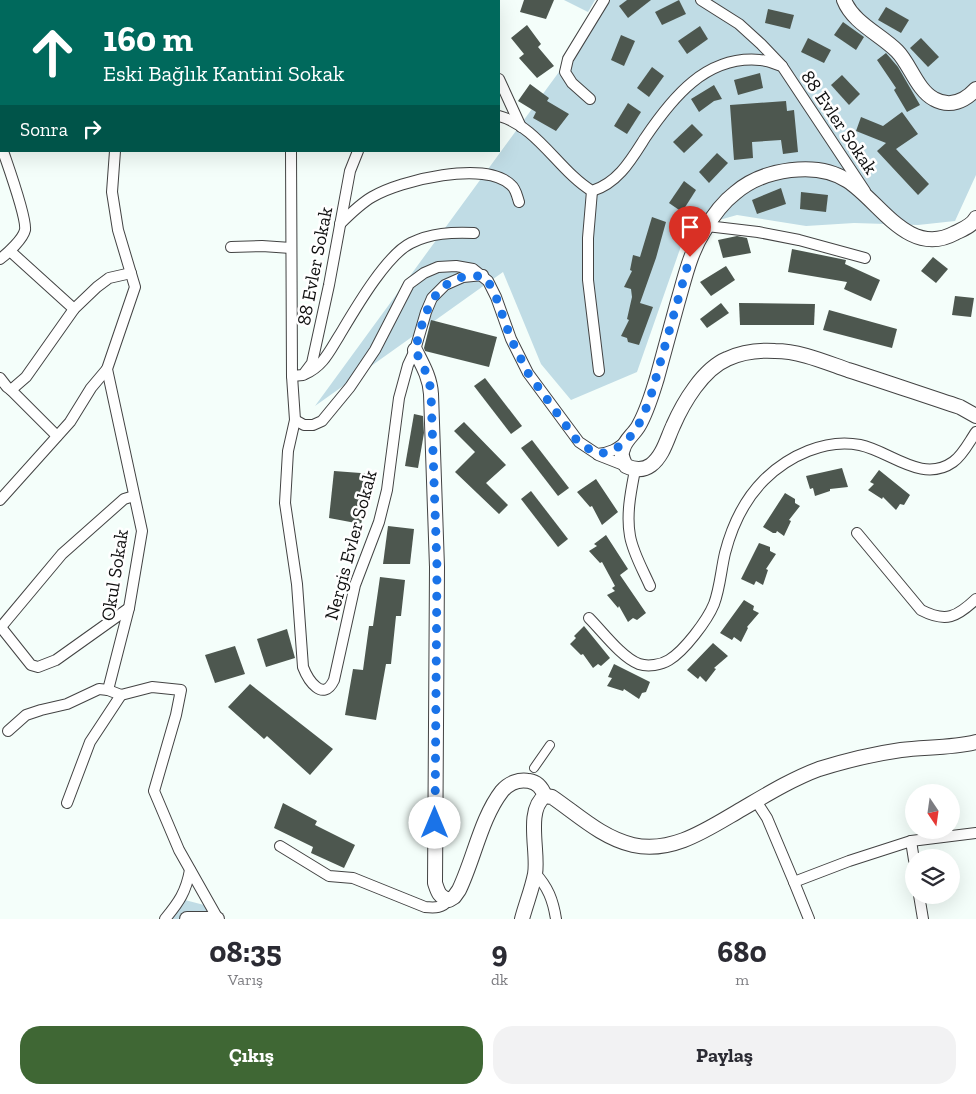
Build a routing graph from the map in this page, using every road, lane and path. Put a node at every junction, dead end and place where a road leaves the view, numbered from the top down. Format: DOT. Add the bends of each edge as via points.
graph roads {
  1 [pos="604,0"];
  2 [pos="701,0"];
  3 [pos="844,0"];
  4 [pos="782,66"];
  5 [pos="500,81"];
  6 [pos="976,89"];
  7 [pos="590,99"];
  8 [pos="500,116"];
  9 [pos="521,127"];
  10 [pos="3,152"];
  11 [pos="115,152"];
  12 [pos="291,152"];
  13 [pos="358,152"];
  14 [pos="592,191"];
  15 [pos="869,198"];
  16 [pos="519,202"];
  17 [pos="976,218"];
  18 [pos="340,224"];
  19 [pos="707,226"];
  20 [pos="474,233"];
  21 [pos="230,248"];
  22 [pos="291,248"];
  23 [pos="10,251"];
  24 [pos="865,258"];
  25 [pos="0,259"];
  26 [pos="131,273"];
  27 [pos="483,276"];
  28 [pos="74,309"];
  29 [pos="415,350"];
  30 [pos="107,368"];
  31 [pos="599,371"];
  32 [pos="303,375"];
  33 [pos="292,376"];
  34 [pos="0,378"];
  35 [pos="11,390"];
  36 [pos="976,416"];
  37 [pos="295,420"];
  38 [pos="976,432"];
  39 [pos="57,436"];
  40 [pos="626,441"];
  41 [pos="597,454"];
  42 [pos="630,468"];
  43 [pos="134,496"];
  44 [pos="0,500"];
  45 [pos="857,533"];
  46 [pos="650,586"];
  47 [pos="976,600"];
  48 [pos="130,608"];
  49 [pos="589,618"];
  50 [pos="0,627"];
  51 [pos="108,690"];
  52 [pos="121,695"];
  53 [pos="8,731"];
  54 [pos="976,742"];
  55 [pos="550,745"];
  56 [pos="534,768"];
  57 [pos="548,796"];
  58 [pos="756,801"];
  59 [pos="67,803"];
  60 [pos="976,833"];
  61 [pos="911,841"];
  62 [pos="280,846"];
  63 [pos="912,849"];
  64 [pos="190,870"];
  65 [pos="535,873"];
  66 [pos="794,882"];
  67 [pos="449,900"];
  68 [pos="920,904"];
  69 [pos="165,919"];
  70 [pos="187,919"];
  71 [pos="218,919"];
  72 [pos="522,919"];
  73 [pos="556,919"];
  74 [pos="809,919"];
  75 [pos="923,919"];
  1 -- 7 [label="street" via="568,59 566,72 572,83"];
  2 -- 4 [label="street, 88 Evler Sokak" via="739,24"];
  3 -- 6 [label="street" via="854,16 898,52 933,99 944,103 958,102"];
  4 -- 14 [label="street, 88 Evler Sokak" via="762,60 729,63 710,70 687,85 662,112 617,177"];
  4 -- 15 [label="street, 88 Evler Sokak"];
  5 -- 9 [label="street"];
  8 -- 9 [label="street"];
  9 -- 14 [label="street"];
  10 -- 23 [label="street" via="25,231"];
  11 -- 26 [label="street" via="112,192 118,230"];
  12 -- 22 [label="street"];
  13 -- 18 [label="street, 88 Evler Sokak" via="350,171"];
  14 -- 31 [label="street" via="588,280"];
  15 -- 17 [label="street" via="897,226 924,238 952,235"];
  15 -- 19 [label="street" via="848,180 832,173 793,170 752,181 735,192"];
  16 -- 18 [label="street" via="511,184 486,174 426,177 374,196"];
  18 -- 32 [label="street, 88 Evler Sokak" via="312,363"];
  19 -- 24 [label="street" via="799,240"];
  19 -- 40 [label="street" via="690,257 652,392 637,428"];
  20 -- 32 [label="street" via="452,232 409,243 376,278 317,369"];
  21 -- 22 [label="street"];
  22 -- 33 [label="street"];
  23 -- 25 [label="street"];
  23 -- 28 [label="street"];
  26 -- 28 [label="street" via="109,278"];
  26 -- 30 [label="street" via="135,287"];
  27 -- 29 [label="street, Nergis Evler Sokak" via="463,278 445,285 432,298"];
  27 -- 37 [label="street" via="473,269 438,267 409,284 375,350 322,421 304,425"];
  27 -- 41 [label="street" via="496,297 528,373 578,442"];
  28 -- 35 [label="street" via="26,377"];
  29 -- 37 [label="street, Nergis Evler Sokak" via="400,398 387,490 379,522 355,585 334,680 327,689 313,685 303,667 297,584 285,503 288,451"];
  29 -- 67 [label="street" via="431,389 437,584 435,883 438,894"];
  30 -- 39 [label="street"];
  30 -- 43 [label="street, Okul Sokak"];
  32 -- 33 [label="street"];
  33 -- 37 [label="street"];
  34 -- 35 [label="street"];
  35 -- 39 [label="street"];
  36 -- 42 [label="street" via="960,407 805,355 776,350 747,352 725,359 706,374 690,394 661,455 650,466"];
  38 -- 49 [label="street" via="953,462 941,468 914,468 859,444 833,444 804,452 776,467 755,489 739,515 713,605 682,649 668,661 640,664 626,655"];
  39 -- 44 [label="street"];
  40 -- 41 [label="street" via="608,453"];
  40 -- 42 [label="street" via="622,458"];
  41 -- 42 [label="street"];
  42 -- 46 [label="street" via="630,536 636,558"];
  43 -- 48 [label="street, Okul Sokak" via="142,531"];
  43 -- 50 [label="street" via="124,499 62,554"];
  45 -- 47 [label="street" via="921,610 934,617 946,618 959,614"];
  48 -- 50 [label="street" via="56,660 38,666 31,665"];
  48 -- 51 [label="street, Okul Sokak"];
  51 -- 52 [label="street"];
  51 -- 53 [label="street" via="99,689 67,704 26,715"];
  52 -- 59 [label="street" via="90,742"];
  52 -- 64 [label="street" via="152,687 182,690 154,791"];
  54 -- 58 [label="street" via="875,754 819,770"];
  55 -- 56 [label="street"];
  57 -- 58 [label="street" via="596,829 632,845 650,847 688,839"];
  57 -- 65 [label="street" via="540,800 534,821"];
  57 -- 67 [label="street" via="535,782 528,780 512,783 503,791 492,807 464,880"];
  58 -- 66 [label="street" via="767,818"];
  60 -- 61 [label="street"];
  61 -- 63 [label="street"];
  61 -- 66 [label="street"];
  62 -- 67 [label="street" via="329,876 353,878 426,907 436,908"];
  64 -- 69 [label="street" via="187,887"];
  64 -- 71 [label="street"];
  65 -- 72 [label="street"];
  65 -- 73 [label="street" via="546,885"];
  66 -- 74 [label="street"];
  68 -- 75 [label="street"];
  70 -- 71 [label="street"];
}
